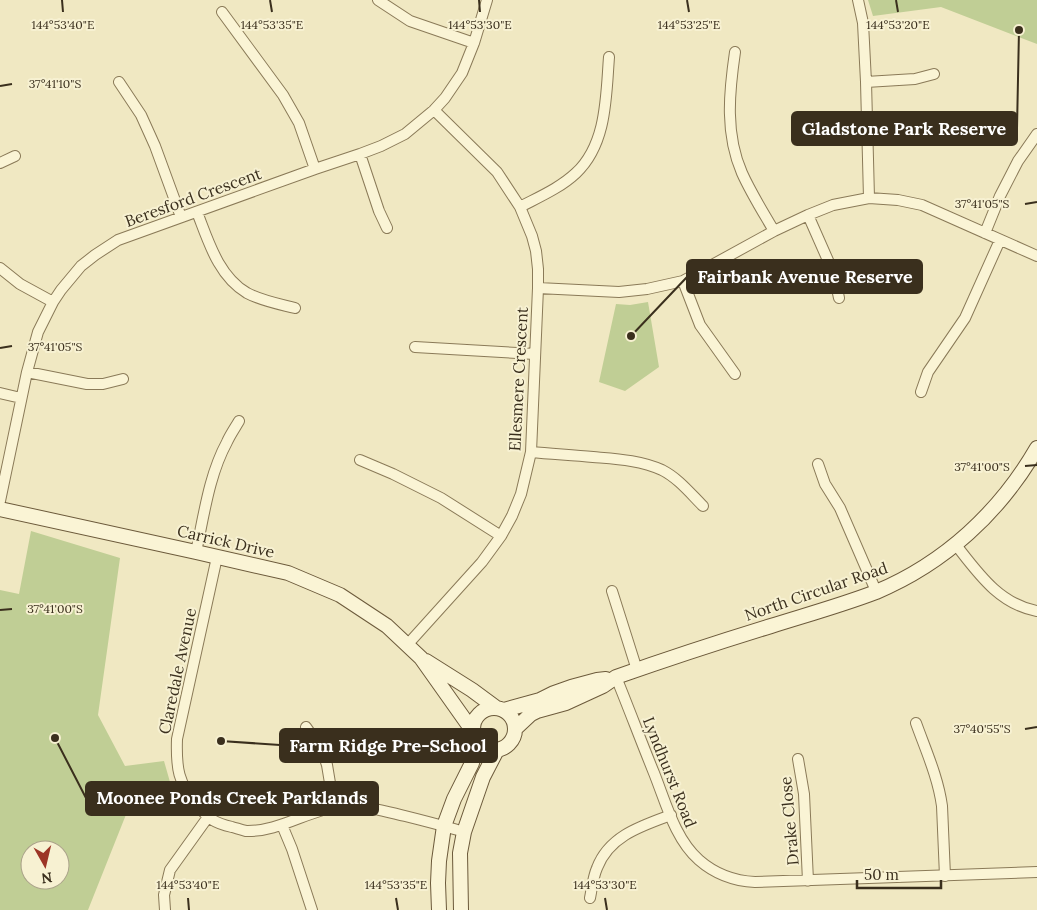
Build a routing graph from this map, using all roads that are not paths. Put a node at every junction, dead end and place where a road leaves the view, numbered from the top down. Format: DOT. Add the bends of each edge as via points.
graph roads {
  1 [pos="378,0"];
  2 [pos="487,0"];
  3 [pos="858,0"];
  4 [pos="222,12"];
  5 [pos="474,43"];
  6 [pos="735,52"];
  7 [pos="609,56"];
  8 [pos="934,74"];
  9 [pos="119,82"];
  10 [pos="866,82"];
  11 [pos="434,110"];
  12 [pos="1037,134"];
  13 [pos="360,154"];
  14 [pos="15,156"];
  15 [pos="0,164"];
  16 [pos="315,169"];
  17 [pos="869,198"];
  18 [pos="520,207"];
  19 [pos="197,212"];
  20 [pos="808,215"];
  21 [pos="180,217"];
  22 [pos="387,228"];
  23 [pos="774,231"];
  24 [pos="985,233"];
  25 [pos="1000,240"];
  26 [pos="1037,256"];
  27 [pos="0,268"];
  28 [pos="683,281"];
  29 [pos="538,288"];
  30 [pos="839,298"];
  31 [pos="52,302"];
  32 [pos="295,308"];
  33 [pos="415,347"];
  34 [pos="535,354"];
  35 [pos="27,372"];
  36 [pos="735,374"];
  37 [pos="123,380"];
  38 [pos="921,392"];
  39 [pos="0,393"];
  40 [pos="21,398"];
  41 [pos="239,421"];
  42 [pos="1037,448"];
  43 [pos="531,452"];
  44 [pos="360,460"];
  45 [pos="818,464"];
  46 [pos="0,501"];
  47 [pos="703,506"];
  48 [pos="0,509"];
  49 [pos="502,536"];
  50 [pos="956,545"];
  51 [pos="196,552"];
  52 [pos="217,557"];
  53 [pos="612,591"];
  54 [pos="876,591"];
  55 [pos="1037,611"];
  56 [pos="408,644"];
  57 [pos="421,658"];
  58 [pos="637,670"];
  59 [pos="616,678"];
  60 [pos="472,690"];
  61 [pos="455,706"];
  62 [pos="500,709"];
  63 [pos="916,723"];
  64 [pos="306,728"];
  65 [pos="515,729"];
  66 [pos="473,734"];
  67 [pos="497,750"];
  68 [pos="798,759"];
  69 [pos="334,807"];
  70 [pos="670,815"];
  71 [pos="208,818"];
  72 [pos="282,825"];
  73 [pos="444,826"];
  74 [pos="464,832"];
  75 [pos="1037,872"];
  76 [pos="945,876"];
  77 [pos="808,881"];
  78 [pos="590,898"];
  79 [pos="460,908"];
  80 [pos="439,909"];
  81 [pos="165,910"];
  82 [pos="312,910"];
  1 -- 5 [label="street" via="410,21"];
  2 -- 5 [label="street, Beresford Crescent"];
  3 -- 10 [label="street" via="863,23"];
  4 -- 16 [label="street" via="283,95 299,123"];
  5 -- 11 [label="street, Beresford Crescent" via="462,73"];
  6 -- 23 [label="street" via="729,118 734,150 742,174"];
  7 -- 18 [label="street" via="605,109 596,144 588,159 556,188"];
  8 -- 10 [label="street" via="916,79"];
  9 -- 21 [label="street" via="152,138"];
  10 -- 17 [label="street"];
  11 -- 13 [label="street, Beresford Crescent" via="404,134"];
  11 -- 18 [label="street, Ellesmere Crescent" via="497,172"];
  12 -- 24 [label="street" via="1018,161"];
  13 -- 16 [label="street, Beresford Crescent"];
  13 -- 22 [label="street"];
  14 -- 15 [label="street"];
  16 -- 19 [label="street, Beresford Crescent"];
  17 -- 20 [label="street" via="833,205"];
  17 -- 24 [label="street" via="922,206"];
  18 -- 29 [label="street, Ellesmere Crescent" via="536,251"];
  19 -- 21 [label="street, Beresford Crescent"];
  19 -- 32 [label="street" via="220,267 234,282 247,292"];
  20 -- 23 [label="street"];
  20 -- 30 [label="street" via="834,274"];
  21 -- 31 [label="street, Beresford Crescent" via="118,240 95,254"];
  23 -- 28 [label="street"];
  24 -- 25 [label="street"];
  25 -- 26 [label="street"];
  25 -- 38 [label="street" via="965,318 928,372"];
  27 -- 31 [label="street"];
  28 -- 29 [label="street" via="646,290 620,292"];
  28 -- 36 [label="street" via="700,325"];
  29 -- 34 [label="street, Ellesmere Crescent"];
  31 -- 35 [label="street, Beresford Crescent" via="38,332"];
  33 -- 34 [label="street"];
  34 -- 43 [label="street, Ellesmere Crescent"];
  35 -- 37 [label="street" via="87,384"];
  35 -- 40 [label="street, Beresford Crescent"];
  39 -- 40 [label="street"];
  40 -- 46 [label="street, Beresford Crescent"];
  41 -- 51 [label="street" via="217,465"];
  42 -- 50 [label="street, North Circular Road" via="995,507"];
  43 -- 47 [label="street" via="624,460 650,466 677,481"];
  43 -- 49 [label="street, Ellesmere Crescent" via="521,494"];
  44 -- 49 [label="street" via="441,498"];
  45 -- 54 [label="street"];
  48 -- 51 [label="street, Carrick Drive"];
  49 -- 56 [label="street, Ellesmere Crescent"];
  50 -- 54 [label="street, North Circular Road" via="902,580"];
  50 -- 55 [label="street" via="1000,594 1019,606"];
  51 -- 52 [label="street, Carrick Drive"];
  52 -- 56 [label="street, Carrick Drive" via="288,573 340,595"];
  52 -- 71 [label="street, Claredale Avenue" via="176,755 184,788"];
  53 -- 58 [label="street"];
  54 -- 58 [label="street, North Circular Road"];
  56 -- 57 [label="street, Carrick Drive"];
  57 -- 60 [label="street, Carrick Drive"];
  57 -- 61 [label="street, Carrick Drive"];
  58 -- 59 [label="street, North Circular Road"];
  59 -- 62 [label="street, North Circular Road" via="597,680 525,705"];
  59 -- 65 [label="street, North Circular Road" via="566,703 536,711"];
  59 -- 70 [label="street, Lyndhurst Road"];
  60 -- 61 [label="street"];
  60 -- 62 [label="street, Carrick Drive"];
  61 -- 66 [label="street, Carrick Drive"];
  62 -- 65 [label="street" via="512,718"];
  62 -- 66 [label="street" via="481,711 473,722"];
  63 -- 76 [label="street" via="938,783"];
  64 -- 69 [label="street" via="322,750"];
  65 -- 67 [label="street" via="509,744"];
  66 -- 67 [label="street" via="484,748"];
  66 -- 73 [label="street" via="475,752 472,763"];
  67 -- 74 [label="street" via="483,777"];
  68 -- 77 [label="street, Drake Close" via="804,794"];
  69 -- 72 [label="street, Claredale Avenue"];
  69 -- 73 [label="street, Claredale Avenue" via="385,811"];
  70 -- 77 [label="street, Lyndhurst Road" via="694,855 724,876 741,882"];
  70 -- 78 [label="street" via="630,831 612,844 596,870"];
  71 -- 72 [label="street, Claredale Avenue" via="245,831"];
  71 -- 81 [label="street" via="170,870 164,895"];
  72 -- 82 [label="street"];
  73 -- 74 [label="street, Claredale Avenue"];
  73 -- 80 [label="street" via="439,861"];
  74 -- 79 [label="street" via="460,853"];
  75 -- 76 [label="street, Lyndhurst Road"];
  76 -- 77 [label="street, Lyndhurst Road"];
  79 -- 80 [label="street"];
}
